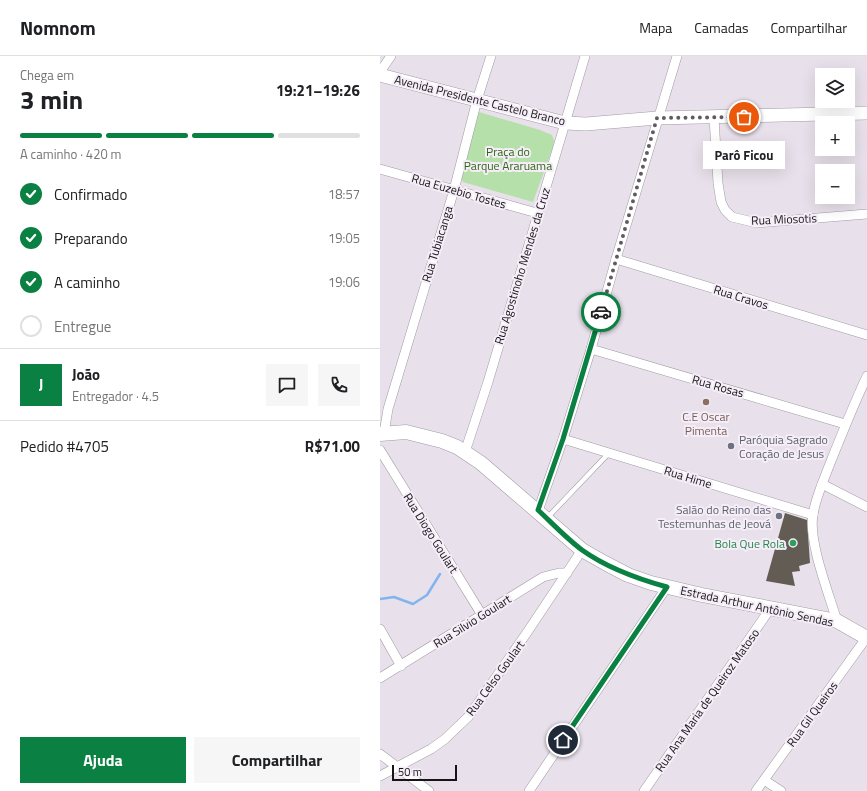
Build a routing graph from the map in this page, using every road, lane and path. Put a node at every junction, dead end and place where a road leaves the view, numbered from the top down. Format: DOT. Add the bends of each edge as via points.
graph roads {
  1 [pos="391,56"];
  2 [pos="491,56"];
  3 [pos="585,56"];
  4 [pos="677,56"];
  5 [pos="380,73"];
  6 [pos="478,100"];
  7 [pos="867,113"];
  8 [pos="657,118"];
  9 [pos="714,118"];
  10 [pos="565,123"];
  11 [pos="380,169"];
  12 [pos="454,190"];
  13 [pos="537,213"];
  14 [pos="867,214"];
  15 [pos="616,259"];
  16 [pos="867,335"];
  17 [pos="590,349"];
  18 [pos="867,379"];
  19 [pos="845,424"];
  20 [pos="382,433"];
  21 [pos="563,439"];
  22 [pos="380,450"];
  23 [pos="465,452"];
  24 [pos="610,453"];
  25 [pos="822,484"];
  26 [pos="867,507"];
  27 [pos="542,514"];
  28 [pos="813,515"];
  29 [pos="582,550"];
  30 [pos="567,573"];
  31 [pos="667,587"];
  32 [pos="770,609"];
  33 [pos="482,615"];
  34 [pos="837,621"];
  35 [pos="380,629"];
  36 [pos="867,638"];
  37 [pos="401,666"];
  38 [pos="380,678"];
  39 [pos="380,754"];
  40 [pos="397,767"];
  41 [pos="380,776"];
  42 [pos="764,780"];
  43 [pos="428,791"];
  44 [pos="529,791"];
  45 [pos="644,791"];
  46 [pos="756,791"];
  47 [pos="781,791"];
  1 -- 5 [label="street"];
  2 -- 6 [label="street, Rua Tubiacanga"];
  3 -- 10 [label="street, Rua Agostinoho Mendes da Cruz"];
  4 -- 8 [label="street"];
  5 -- 6 [label="street, Avenida Presidente Castelo Branco"];
  6 -- 10 [label="street, Avenida Presidente Castelo Branco"];
  6 -- 12 [label="street, Rua Tubiacanga"];
  7 -- 9 [label="street, Avenida Presidente Castelo Branco"];
  8 -- 9 [label="street, Avenida Presidente Castelo Branco"];
  8 -- 10 [label="street, Avenida Presidente Castelo Branco" via="586,124"];
  8 -- 15 [label="street"];
  9 -- 14 [label="street, Rua Miosotis" via="721,202 732,217 756,223"];
  10 -- 13 [label="street, Rua Agostinoho Mendes da Cruz"];
  11 -- 12 [label="street, Rua Euzebio Tostes"];
  12 -- 13 [label="street, Rua Euzebio Tostes"];
  12 -- 20 [label="street, Rua Tubiacanga"];
  13 -- 23 [label="street, Rua Agostinoho Mendes da Cruz"];
  15 -- 16 [label="street, Rua Cravos"];
  15 -- 17 [label="street"];
  17 -- 19 [label="street, Rua Rosas"];
  17 -- 21 [label="street"];
  18 -- 19 [label="street"];
  19 -- 25 [label="street"];
  20 -- 23 [label="main road, Estrada Arthur Antônio Sendas" via="406,432 425,436 458,447"];
  21 -- 24 [label="street, Rua Hime"];
  21 -- 27 [label="street"];
  22 -- 33 [label="street, Rua Diogo Goulart"];
  23 -- 27 [label="main road, Estrada Arthur Antônio Sendas"];
  24 -- 27 [label="lane"];
  24 -- 28 [label="street, Rua Hime"];
  25 -- 26 [label="street"];
  25 -- 28 [label="street"];
  27 -- 29 [label="main road, Estrada Arthur Antônio Sendas"];
  28 -- 34 [label="street" via="813,530 821,569"];
  29 -- 30 [label="street, Rua Celso Goulart"];
  29 -- 31 [label="main road, Estrada Arthur Antônio Sendas" via="628,575"];
  30 -- 33 [label="street, Rua Silvio Goulart" via="559,572 543,577"];
  30 -- 40 [label="street, Rua Celso Goulart" via="469,716 431,749"];
  31 -- 32 [label="main road, Estrada Arthur Antônio Sendas"];
  31 -- 44 [label="street"];
  32 -- 34 [label="main road, Estrada Arthur Antônio Sendas"];
  32 -- 45 [label="street, Rua Ana Maria de Queiroz Matoso"];
  33 -- 37 [label="street, Rua Silvio Goulart"];
  34 -- 36 [label="main road, Estrada Arthur Antônio Sendas"];
  35 -- 37 [label="street"];
  36 -- 42 [label="street, Rua Gil Queiros"];
  37 -- 38 [label="street, Rua Silvio Goulart"];
  39 -- 40 [label="street"];
  40 -- 41 [label="street, Rua Celso Goulart"];
  40 -- 43 [label="street"];
  42 -- 46 [label="street, Rua Gil Queiros"];
  42 -- 47 [label="street"];
}
